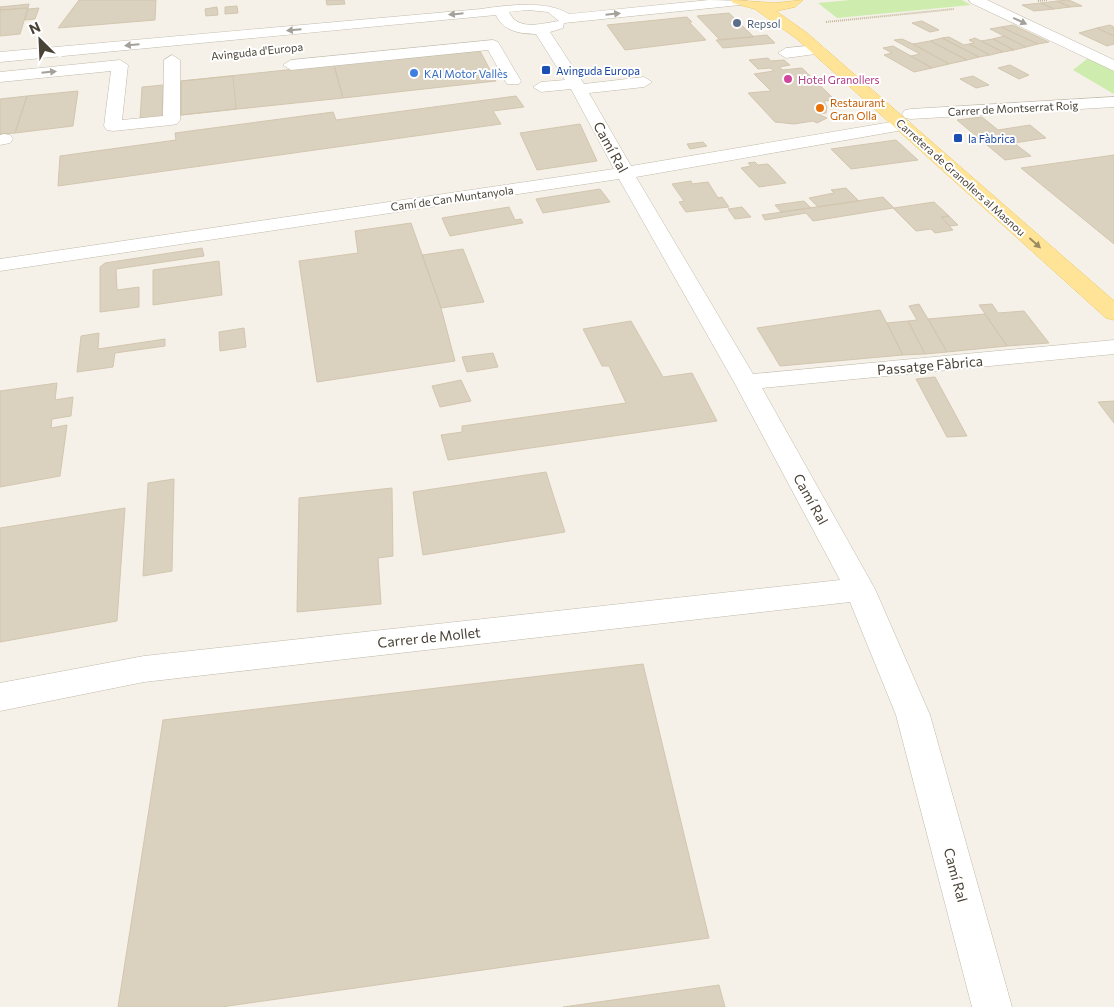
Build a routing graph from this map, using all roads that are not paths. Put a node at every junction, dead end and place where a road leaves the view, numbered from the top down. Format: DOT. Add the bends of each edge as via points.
graph roads {
  1 [pos="739,0"];
  2 [pos="520,2"];
  3 [pos="790,2"];
  4 [pos="410,3"];
  5 [pos="573,3"];
  6 [pos="982,3"];
  7 [pos="760,6"];
  8 [pos="504,9"];
  9 [pos="417,18"];
  10 [pos="551,18"];
  11 [pos="514,26"];
  12 [pos="494,28"];
  13 [pos="444,32"];
  14 [pos="350,42"];
  15 [pos="453,49"];
  16 [pos="1114,49"];
  17 [pos="818,50"];
  18 [pos="786,53"];
  19 [pos="1092,55"];
  20 [pos="0,57"];
  21 [pos="192,58"];
  22 [pos="356,59"];
  23 [pos="172,60"];
  24 [pos="154,61"];
  25 [pos="137,63"];
  26 [pos="120,65"];
  27 [pos="291,65"];
  28 [pos="1114,66"];
  29 [pos="0,77"];
  30 [pos="513,81"];
  31 [pos="644,82"];
  32 [pos="577,86"];
  33 [pos="541,87"];
  34 [pos="1114,102"];
  35 [pos="907,120"];
  36 [pos="625,173"];
  37 [pos="1039,224"];
  38 [pos="0,265"];
  39 [pos="1114,313"];
  40 [pos="1114,347"];
  41 [pos="746,382"];
  42 [pos="860,590"];
  43 [pos="0,697"];
  44 [pos="992,1007"];
  1 -- 7 [label="main road"];
  10 -- 1 [label="street, one-way"];
  2 -- 8 [label="street, Avinguda d'Europa"];
  2 -- 10 [label="street, Avinguda d'Europa"];
  3 -- 7 [label="main road"];
  3 -- 35 [label="main road, Carretera de Granollers al Masnou" via="808,24"];
  4 -- 9 [label="street"];
  5 -- 10 [label="street"];
  6 -- 19 [label="street, one-way"];
  7 -- 17 [label="main road, Carretera de Granollers al Masnou"];
  8 -- 9 [label="street, Avinguda d'Europa, one-way"];
  8 -- 11 [label="street" via="504,18"];
  9 -- 20 [label="street, Avinguda d'Europa, one-way" via="269,27 39,48"];
  10 -- 11 [label="street"];
  10 -- 32 [label="street, Camí Ral"];
  11 -- 12 [label="street"];
  13 -- 15 [label="street"];
  14 -- 22 [label="street"];
  15 -- 22 [label="street"];
  15 -- 30 [label="street" via="493,45"];
  16 -- 19 [label="street"];
  17 -- 18 [label="street"];
  17 -- 35 [label="main road, Carretera de Granollers al Masnou"];
  19 -- 28 [label="street"];
  21 -- 23 [label="street, Avinguda d'Europa"];
  22 -- 27 [label="street"];
  23 -- 24 [label="street, Avinguda d'Europa"];
  23 -- 26 [label="street" via="171,120 113,126"];
  25 -- 26 [label="street"];
  29 -- 26 [label="street, one-way"];
  31 -- 32 [label="street"];
  32 -- 33 [label="street"];
  32 -- 36 [label="street, Camí Ral"];
  34 -- 35 [label="street, Carrer de Montserrat Roig"];
  35 -- 36 [label="street, Camí de Can Muntanyola"];
  35 -- 37 [label="main road, Carretera de Granollers al Masnou"];
  35 -- 39 [label="main road, Carretera de Granollers al Masnou, one-way"];
  36 -- 38 [label="street, Camí de Can Muntanyola" via="483,187"];
  36 -- 41 [label="street, Camí Ral"];
  40 -- 41 [label="street, Passatge Fàbrica"];
  41 -- 42 [label="street, Camí Ral"];
  42 -- 43 [label="street, Carrer de Mollet" via="144,669"];
  42 -- 44 [label="street, Camí Ral" via="914,714"];
}
